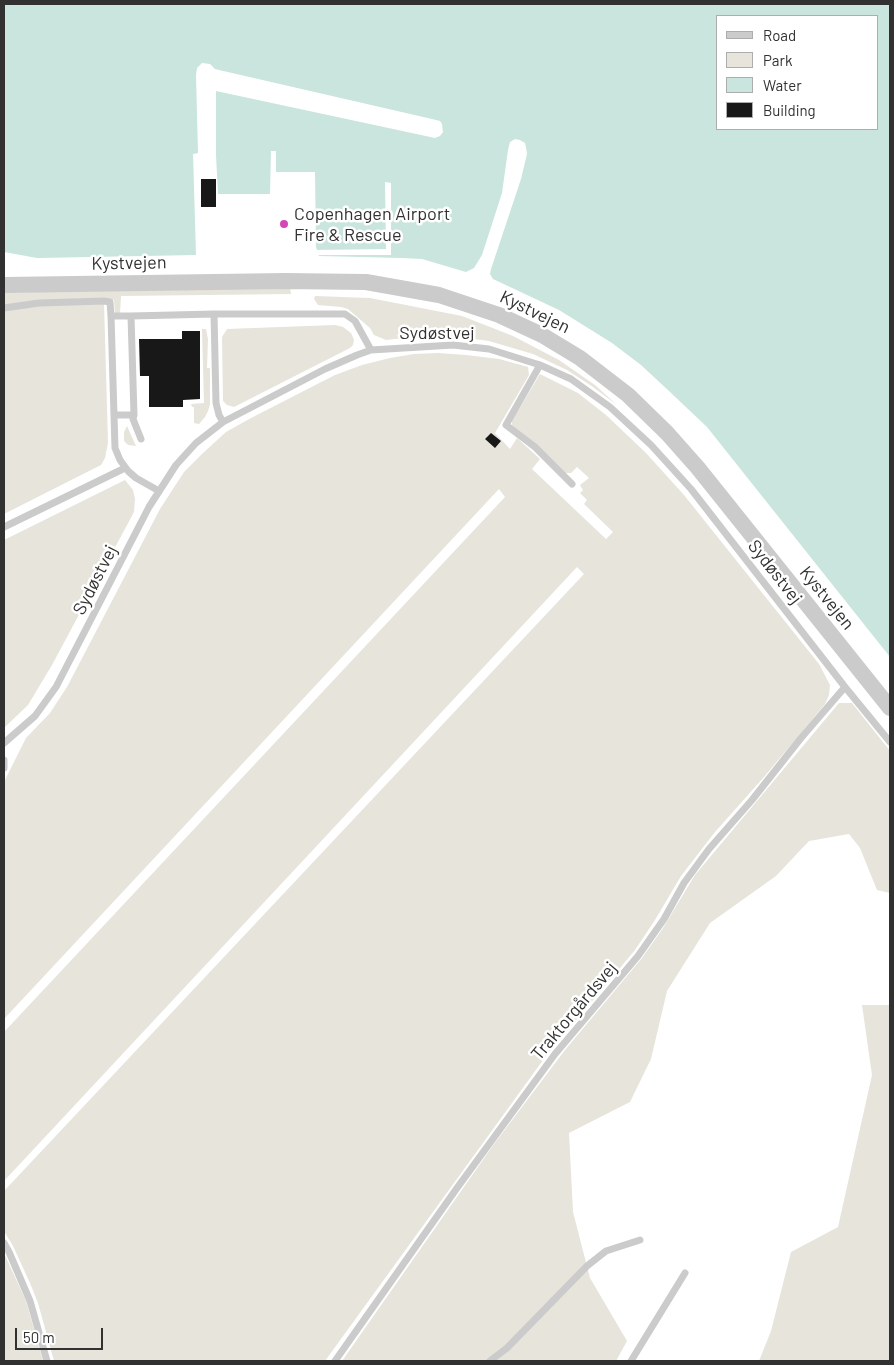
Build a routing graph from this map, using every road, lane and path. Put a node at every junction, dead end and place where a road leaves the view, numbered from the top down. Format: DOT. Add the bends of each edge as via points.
graph roads {
  1 [pos="4,285"];
  2 [pos="4,308"];
  3 [pos="214,314"];
  4 [pos="111,316"];
  5 [pos="131,316"];
  6 [pos="371,350"];
  7 [pos="540,365"];
  8 [pos="114,415"];
  9 [pos="134,415"];
  10 [pos="222,422"];
  11 [pos="141,439"];
  12 [pos="125,468"];
  13 [pos="572,484"];
  14 [pos="159,491"];
  15 [pos="4,527"];
  16 [pos="845,687"];
  17 [pos="890,708"];
  18 [pos="890,742"];
  19 [pos="4,743"];
  20 [pos="4,760"];
  21 [pos="4,768"];
  22 [pos="640,1240"];
  23 [pos="4,1243"];
  24 [pos="685,1273"];
  25 [pos="47,1361"];
  26 [pos="335,1361"];
  27 [pos="490,1361"];
  28 [pos="631,1361"];
  1 -- 17 [label="street, Kystvejen" via="366,282 439,295 499,314 580,358 628,395 667,433"];
  2 -- 4 [label="lane" via="39,302 104,301 110,302"];
  3 -- 5 [label="lane"];
  3 -- 6 [label="lane" via="345,314 355,321"];
  3 -- 10 [label="lane" via="216,403"];
  4 -- 5 [label="lane"];
  4 -- 8 [label="lane"];
  5 -- 9 [label="lane"];
  6 -- 7 [label="lane, Sydøstvej" via="453,345 489,349"];
  6 -- 10 [label="lane, Sydøstvej" via="325,369"];
  7 -- 13 [label="lane" via="506,425"];
  7 -- 16 [label="lane, Sydøstvej" via="571,379 652,445 691,489"];
  8 -- 9 [label="lane"];
  8 -- 12 [label="lane" via="115,448"];
  9 -- 11 [label="lane"];
  10 -- 14 [label="lane, Sydøstvej" via="196,443"];
  12 -- 14 [label="lane"];
  12 -- 15 [label="lane"];
  14 -- 19 [label="lane, Sydøstvej" via="56,687 36,716"];
  16 -- 18 [label="lane, Sydøstvej"];
  16 -- 26 [label="lane, Traktorgårdsvej" via="709,849 638,956 555,1054"];
  20 -- 21 [label="lane"];
  22 -- 27 [label="lane" via="606,1251 587,1266 507,1348"];
  23 -- 25 [label="lane" via="30,1302"];
  24 -- 28 [label="lane"];
}
